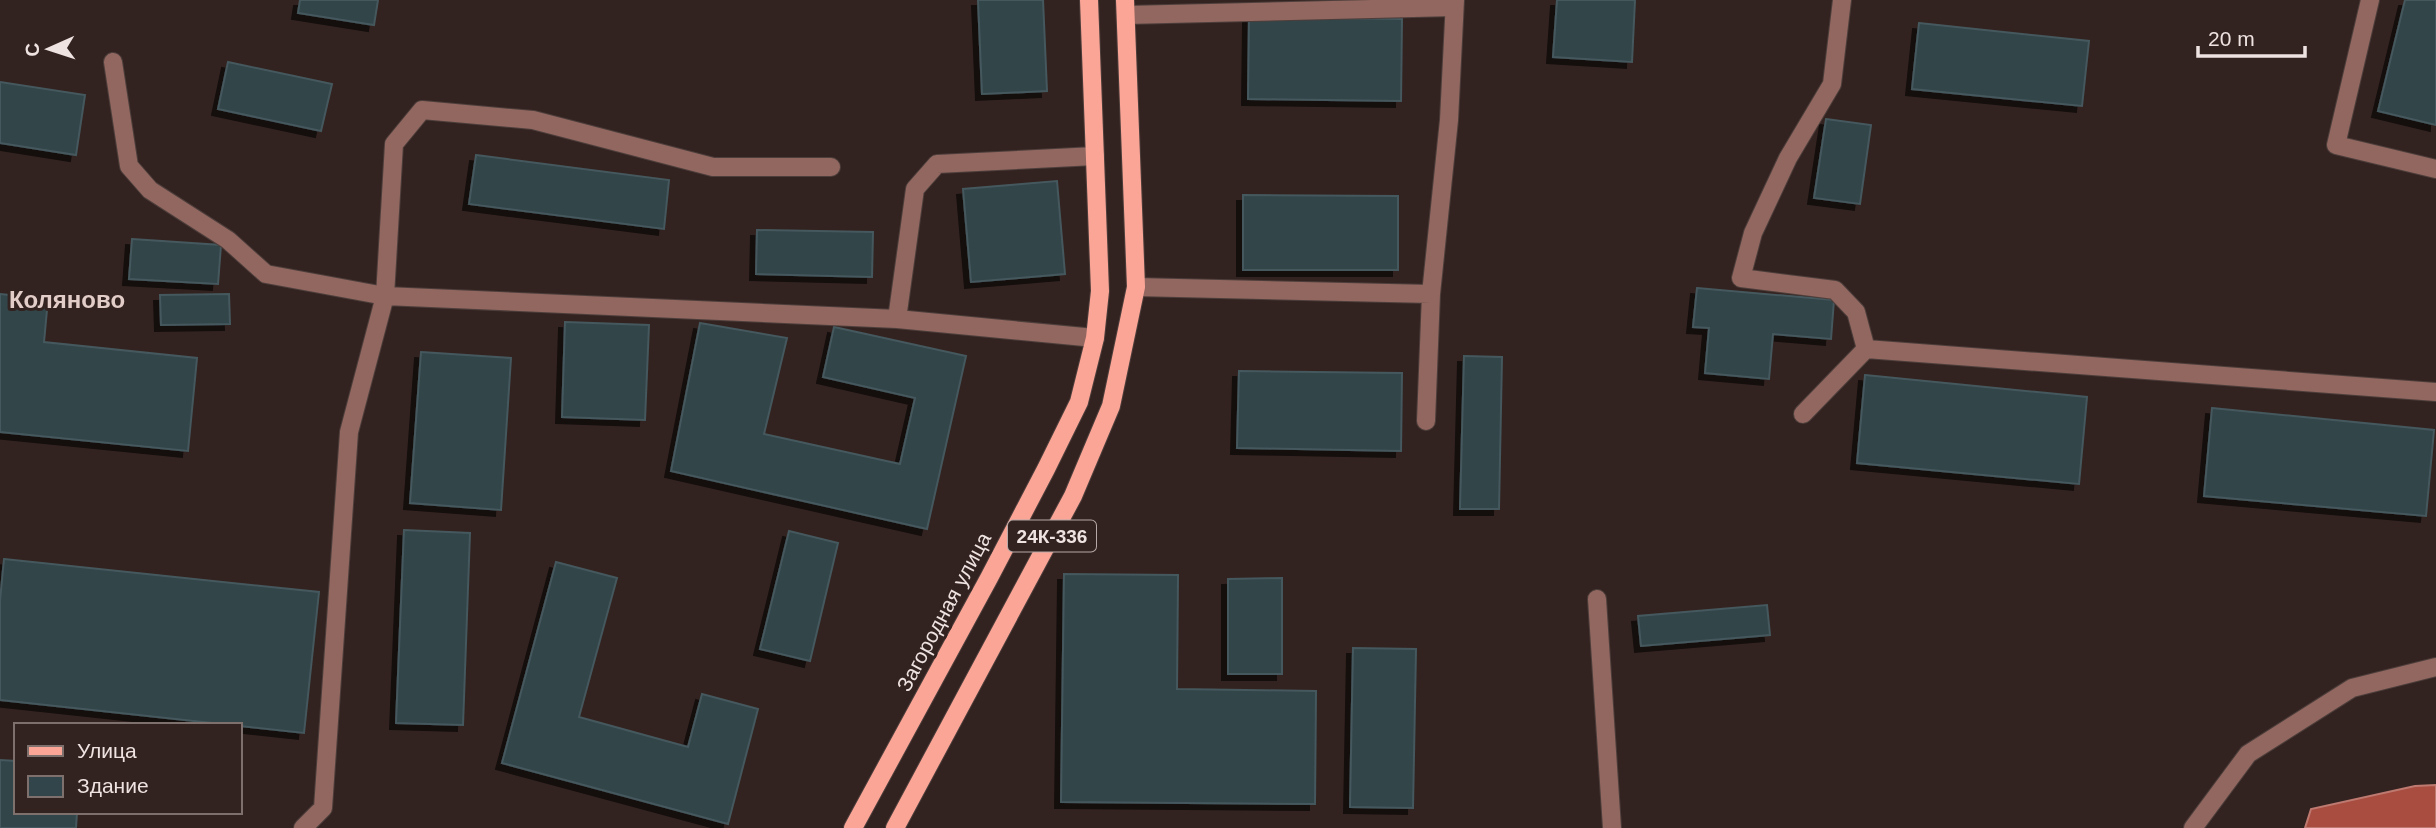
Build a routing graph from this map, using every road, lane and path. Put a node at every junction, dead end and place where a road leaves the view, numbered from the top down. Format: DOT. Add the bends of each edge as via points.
graph roads {
  1 [pos="1089,0"];
  2 [pos="1842,0"];
  3 [pos="2370,0"];
  4 [pos="1454,4"];
  5 [pos="1126,8"];
  6 [pos="113,62"];
  7 [pos="1095,156"];
  8 [pos="831,166"];
  9 [pos="2436,169"];
  10 [pos="1136,287"];
  11 [pos="1431,294"];
  12 [pos="385,296"];
  13 [pos="897,319"];
  14 [pos="1095,338"];
  15 [pos="1866,349"];
  16 [pos="2436,392"];
  17 [pos="1803,414"];
  18 [pos="1426,421"];
  19 [pos="1597,599"];
  20 [pos="2436,667"];
  21 [pos="303,828"];
  22 [pos="853,828"];
  23 [pos="895,828"];
  24 [pos="1612,828"];
  25 [pos="2193,828"];
  1 -- 7 [label="main road, Загородная улица / 24К-336"];
  2 -- 15 [label="lane" via="1832,84 1788,158 1753,233 1741,278 1835,289 1856,312"];
  3 -- 9 [label="lane" via="2336,145"];
  4 -- 5 [label="lane"];
  4 -- 11 [label="lane" via="1449,120"];
  5 -- 10 [label="main road, 24К-336"];
  6 -- 12 [label="lane" via="129,166 150,190 228,240 266,274"];
  7 -- 13 [label="lane" via="937,164 915,189"];
  7 -- 14 [label="main road, Загородная улица / 24К-336" via="1100,272"];
  8 -- 12 [label="lane" via="713,167 533,121 422,110 394,144"];
  10 -- 11 [label="lane"];
  10 -- 23 [label="main road, 24К-336" via="1111,407 1073,496"];
  11 -- 18 [label="lane"];
  12 -- 13 [label="lane"];
  12 -- 21 [label="lane" via="349,432 323,808"];
  13 -- 14 [label="lane"];
  14 -- 22 [label="main road, Загородная улица / 24К-336" via="1079,402 1046,470"];
  15 -- 16 [label="lane"];
  15 -- 17 [label="lane"];
  19 -- 24 [label="lane"];
  20 -- 25 [label="lane" via="2352,688 2248,754"];
}
